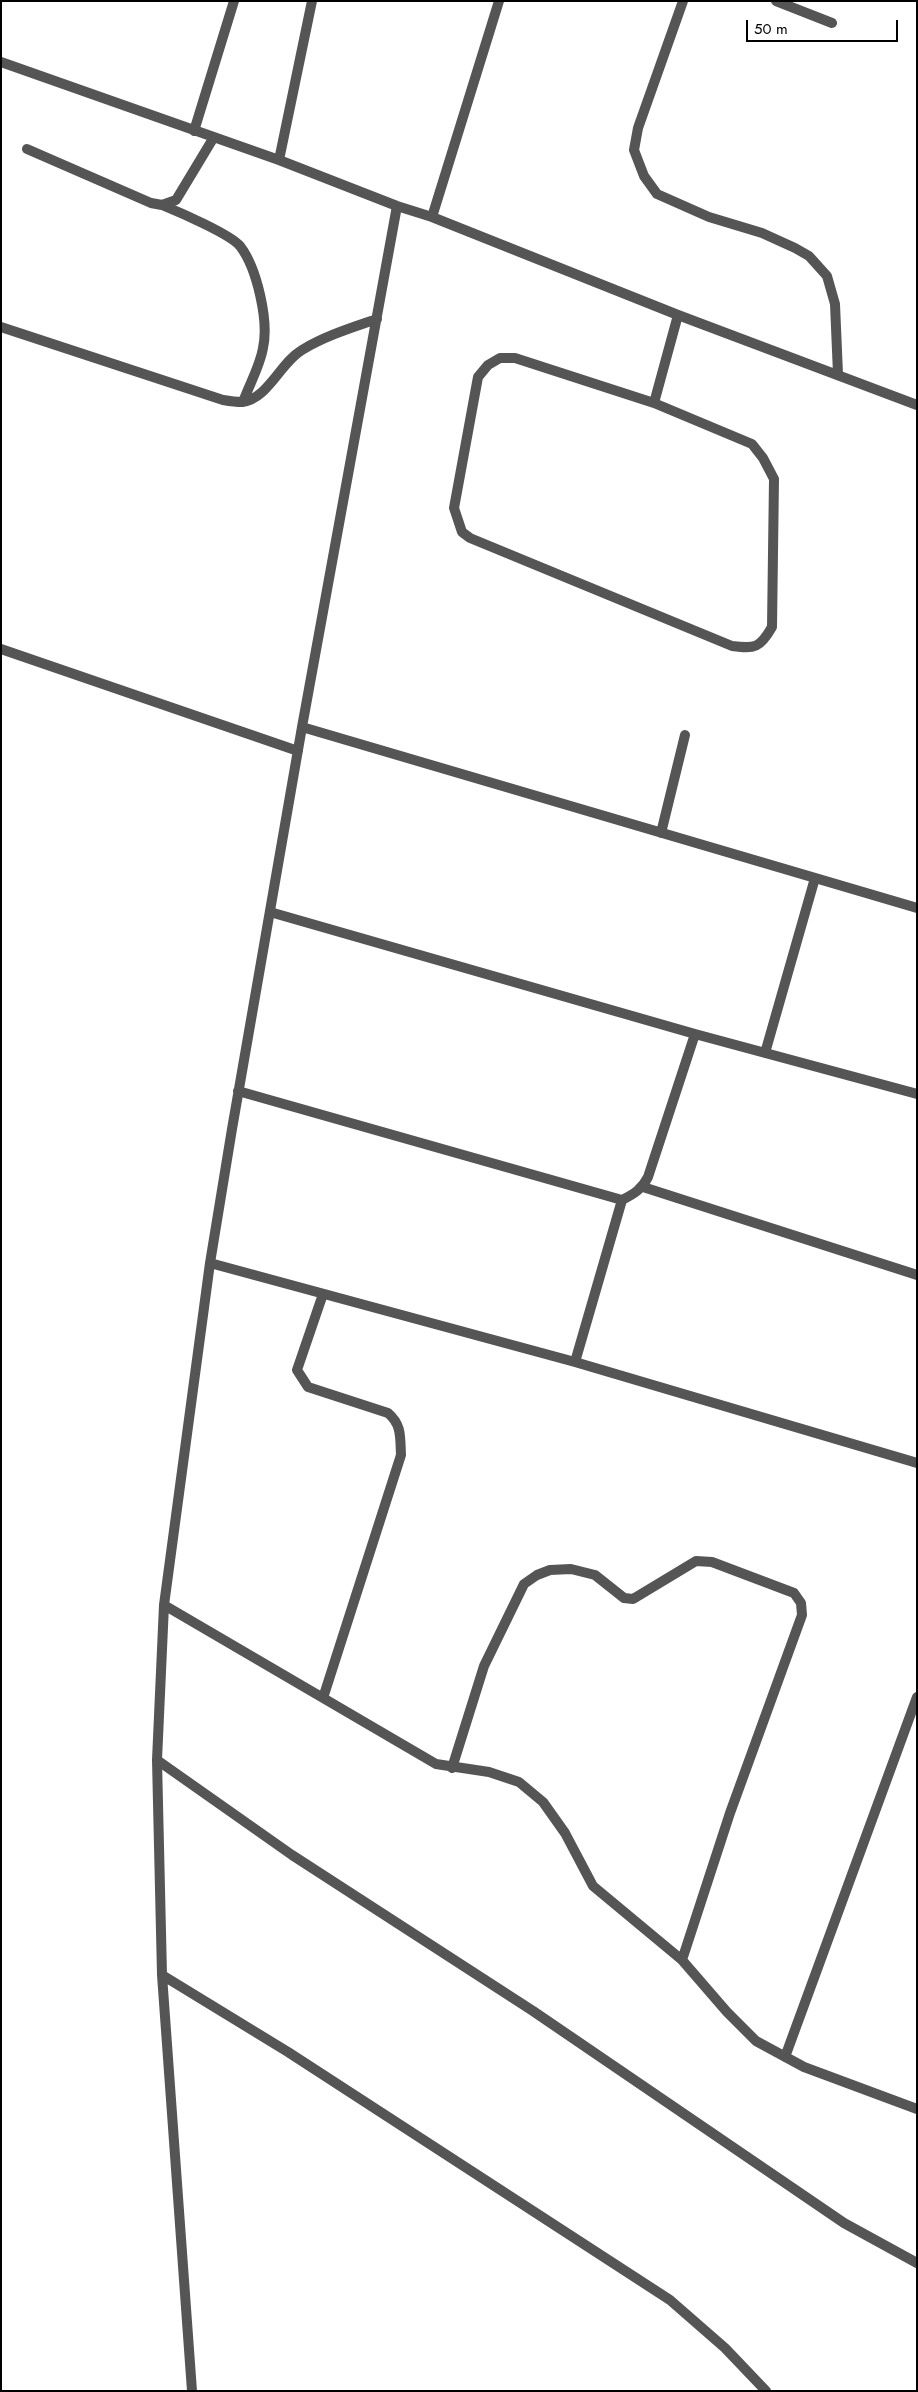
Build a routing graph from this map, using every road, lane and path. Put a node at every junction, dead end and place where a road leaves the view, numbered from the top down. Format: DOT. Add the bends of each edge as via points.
graph roads {
  1 [pos="234,1"];
  2 [pos="312,1"];
  3 [pos="499,1"];
  4 [pos="683,1"];
  5 [pos="776,1"];
  6 [pos="832,22"];
  7 [pos="1,62"];
  8 [pos="194,131"];
  9 [pos="214,138"];
  10 [pos="27,149"];
  11 [pos="278,160"];
  12 [pos="162,205"];
  13 [pos="397,206"];
  14 [pos="432,217"];
  15 [pos="678,315"];
  16 [pos="377,319"];
  17 [pos="1,327"];
  18 [pos="838,374"];
  19 [pos="243,402"];
  20 [pos="654,404"];
  21 [pos="917,405"];
  22 [pos="1,649"];
  23 [pos="302,727"];
  24 [pos="685,735"];
  25 [pos="298,751"];
  26 [pos="661,833"];
  27 [pos="815,878"];
  28 [pos="917,908"];
  29 [pos="270,912"];
  30 [pos="695,1034"];
  31 [pos="765,1053"];
  32 [pos="238,1091"];
  33 [pos="917,1094"];
  34 [pos="643,1187"];
  35 [pos="622,1200"];
  36 [pos="210,1263"];
  37 [pos="917,1275"];
  38 [pos="324,1294"];
  39 [pos="575,1362"];
  40 [pos="917,1464"];
  41 [pos="164,1605"];
  42 [pos="917,1697"];
  43 [pos="323,1698"];
  44 [pos="157,1760"];
  45 [pos="452,1768"];
  46 [pos="682,1960"];
  47 [pos="162,1975"];
  48 [pos="785,2057"];
  49 [pos="917,2109"];
  50 [pos="917,2263"];
  51 [pos="192,2391"];
  52 [pos="766,2391"];
  1 -- 8 [label="street"];
  2 -- 11 [label="street"];
  3 -- 14 [label="street"];
  4 -- 18 [label="street" via="638,128 634,150 644,176 657,194 709,217 762,233 809,256 827,276 832,290 838,328"];
  5 -- 6 [label="street"];
  7 -- 8 [label="street"];
  8 -- 9 [label="street"];
  9 -- 11 [label="street"];
  9 -- 12 [label="street" via="176,200"];
  10 -- 12 [label="street"];
  11 -- 13 [label="street"];
  12 -- 19 [label="street" via="199,221 239,245 250,266 264,311 264,348"];
  13 -- 14 [label="street"];
  13 -- 16 [label="street"];
  14 -- 15 [label="street"];
  15 -- 18 [label="street"];
  15 -- 20 [label="street"];
  16 -- 19 [label="street" via="327,336 300,351 258,396"];
  16 -- 23 [label="street"];
  17 -- 19 [label="street" via="223,400"];
  18 -- 21 [label="street"];
  20 -- 20 [label="street" via="515,358 500,358 488,365 478,377 454,508 457,522 470,538 732,646 749,648 764,642 772,627 774,479 752,444"];
  22 -- 25 [label="street"];
  23 -- 25 [label="street"];
  23 -- 26 [label="street"];
  24 -- 26 [label="street"];
  25 -- 29 [label="street"];
  26 -- 27 [label="street"];
  27 -- 28 [label="street"];
  27 -- 31 [label="street"];
  29 -- 30 [label="street"];
  29 -- 32 [label="street"];
  30 -- 31 [label="street"];
  30 -- 34 [label="street"];
  31 -- 33 [label="street"];
  32 -- 35 [label="street"];
  32 -- 36 [label="street"];
  34 -- 35 [label="street"];
  34 -- 37 [label="street"];
  35 -- 39 [label="street"];
  36 -- 38 [label="street"];
  36 -- 41 [label="street"];
  38 -- 39 [label="street"];
  38 -- 43 [label="street" via="297,1370 299,1376 308,1386 388,1413 400,1427 401,1455"];
  39 -- 40 [label="street"];
  41 -- 43 [label="street"];
  41 -- 44 [label="street"];
  42 -- 48 [label="street"];
  43 -- 45 [label="street" via="436,1764"];
  44 -- 47 [label="street"];
  44 -- 50 [label="street" via="292,1854 533,2011 844,2223"];
  45 -- 46 [label="street" via="488,1772 519,1782 543,1802 565,1833 594,1886"];
  45 -- 46 [label="street" via="484,1666 524,1584 537,1575 571,1568 595,1575 624,1598 633,1599 696,1561 712,1562 794,1593 801,1603 802,1615"];
  46 -- 48 [label="street" via="756,2041"];
  47 -- 51 [label="street"];
  47 -- 52 [label="street" via="288,2052 670,2300 725,2348"];
  48 -- 49 [label="street"];
}
